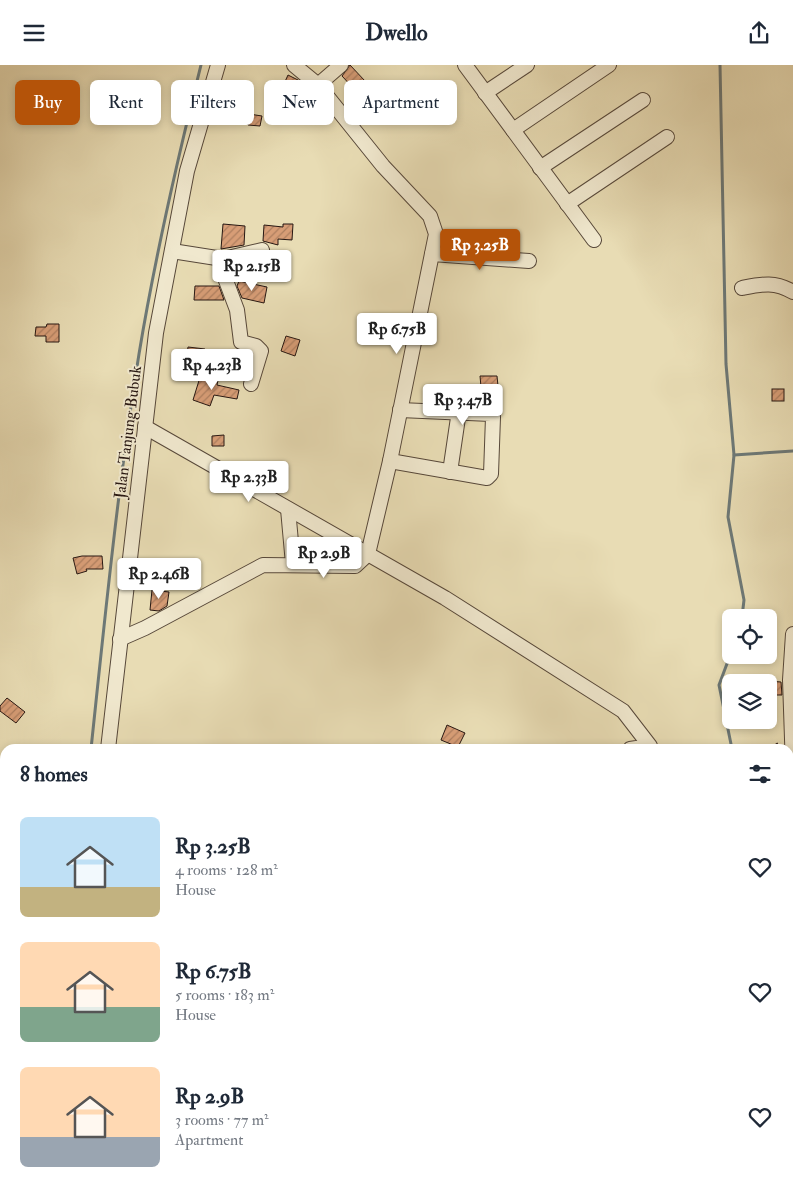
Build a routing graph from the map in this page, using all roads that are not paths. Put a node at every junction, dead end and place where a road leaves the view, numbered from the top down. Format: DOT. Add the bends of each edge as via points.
graph roads {
  1 [pos="218,65"];
  2 [pos="294,65"];
  3 [pos="341,65"];
  4 [pos="464,65"];
  5 [pos="527,65"];
  6 [pos="609,65"];
  7 [pos="312,80"];
  8 [pos="324,80"];
  9 [pos="485,93"];
  10 [pos="643,99"];
  11 [pos="334,105"];
  12 [pos="513,131"];
  13 [pos="667,137"];
  14 [pos="540,168"];
  15 [pos="567,205"];
  16 [pos="594,240"];
  17 [pos="262,250"];
  18 [pos="172,251"];
  19 [pos="432,254"];
  20 [pos="223,259"];
  21 [pos="530,261"];
  22 [pos="742,288"];
  23 [pos="793,292"];
  24 [pos="251,384"];
  25 [pos="400,410"];
  26 [pos="458,411"];
  27 [pos="145,427"];
  28 [pos="390,461"];
  29 [pos="450,471"];
  30 [pos="288,509"];
  31 [pos="368,554"];
  32 [pos="293,564"];
  33 [pos="793,634"];
  34 [pos="120,639"];
  35 [pos="792,679"];
  36 [pos="792,733"];
  37 [pos="109,744"];
  38 [pos="654,744"];
  1 -- 18 [label="street, Jalan Tanjung Bubuk" via="187,171"];
  2 -- 7 [label="street"];
  3 -- 8 [label="street"];
  4 -- 9 [label="street"];
  5 -- 9 [label="street"];
  6 -- 12 [label="street"];
  9 -- 12 [label="street"];
  10 -- 14 [label="street"];
  11 -- 19 [label="street" via="383,166 430,216 436,234"];
  12 -- 14 [label="street"];
  13 -- 15 [label="street"];
  14 -- 15 [label="street"];
  15 -- 16 [label="street"];
  17 -- 20 [label="street"];
  18 -- 20 [label="street"];
  18 -- 27 [label="street, Jalan Tanjung Bubuk" via="156,333"];
  19 -- 21 [label="street"];
  19 -- 25 [label="street"];
  20 -- 24 [label="street" via="241,342 256,346 261,351"];
  22 -- 23 [label="street" via="768,283"];
  25 -- 26 [label="street"];
  25 -- 28 [label="street"];
  26 -- 29 [label="street"];
  26 -- 29 [label="street" via="488,412 493,417 491,474 487,478"];
  27 -- 30 [label="street"];
  27 -- 34 [label="street, Jalan Tanjung Bubuk"];
  28 -- 29 [label="street"];
  28 -- 31 [label="street"];
  30 -- 31 [label="street"];
  30 -- 32 [label="street"];
  31 -- 32 [label="street" via="355,566"];
  31 -- 38 [label="street" via="445,598 623,711"];
  32 -- 34 [label="street" via="262,565"];
  33 -- 35 [label="street"];
  34 -- 37 [label="street, Jalan Tanjung Bubuk"];
  35 -- 36 [label="street"];
}
